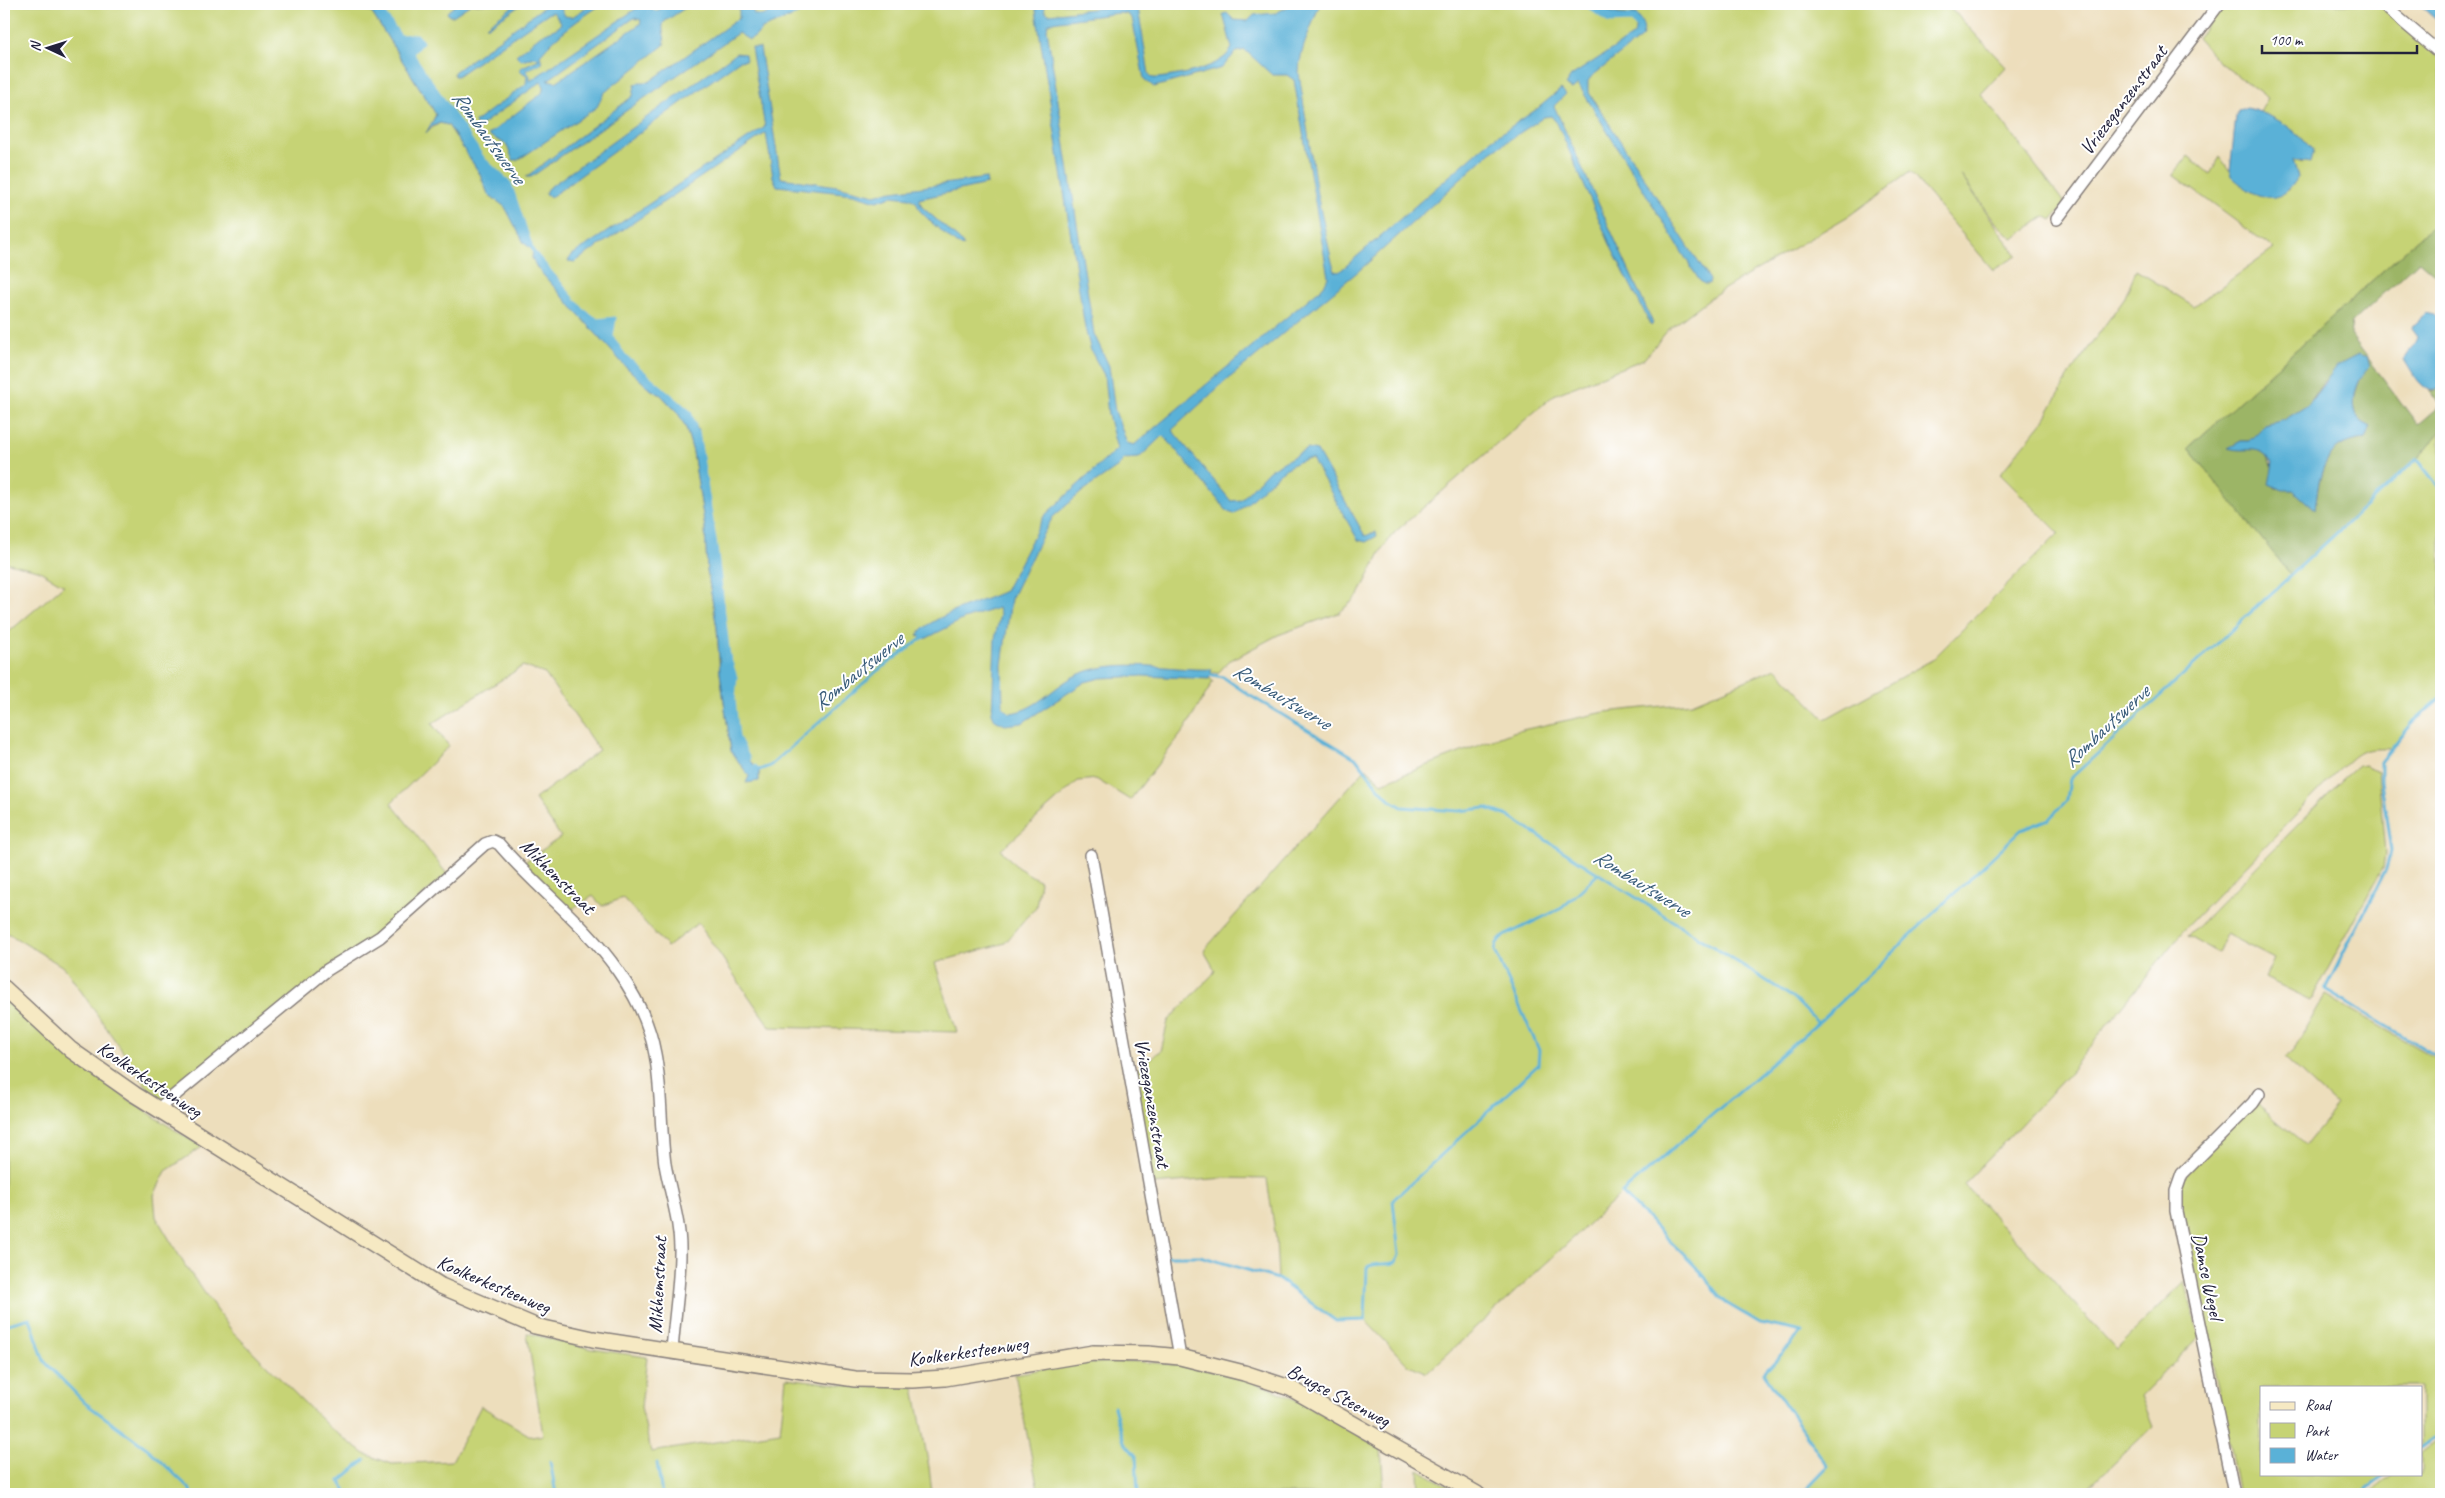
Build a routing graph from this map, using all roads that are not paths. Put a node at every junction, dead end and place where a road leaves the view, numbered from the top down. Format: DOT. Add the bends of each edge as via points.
graph roads {
  1 [pos="2220,4"];
  2 [pos="2382,4"];
  3 [pos="2441,54"];
  4 [pos="2057,219"];
  5 [pos="1091,855"];
  6 [pos="4,988"];
  7 [pos="2259,1094"];
  8 [pos="158,1109"];
  9 [pos="672,1352"];
  10 [pos="1113,1353"];
  11 [pos="1180,1357"];
  12 [pos="1477,1494"];
  13 [pos="2234,1494"];
  1 -- 4 [label="street, Vriezeganzenstraat"];
  2 -- 3 [label="street"];
  5 -- 11 [label="street, Vriezeganzenstraat"];
  6 -- 8 [label="main road, Koolkerkesteenweg" via="71,1050"];
  7 -- 13 [label="street, Damse Wegel" via="2182,1174 2175,1198 2188,1277"];
  8 -- 9 [label="main road, Koolkerkesteenweg" via="441,1286 535,1326"];
  8 -- 9 [label="street, Mikhemstraat" via="327,970 380,937 485,844 499,844 518,867 582,925 618,971 648,1031 655,1054 665,1160 679,1230"];
  9 -- 10 [label="main road, Koolkerkesteenweg" via="855,1379 912,1380 945,1378 1093,1353"];
  10 -- 11 [label="main road, Brugse Steenweg"];
  11 -- 12 [label="main road, Brugse Steenweg" via="1290,1388"];
}
